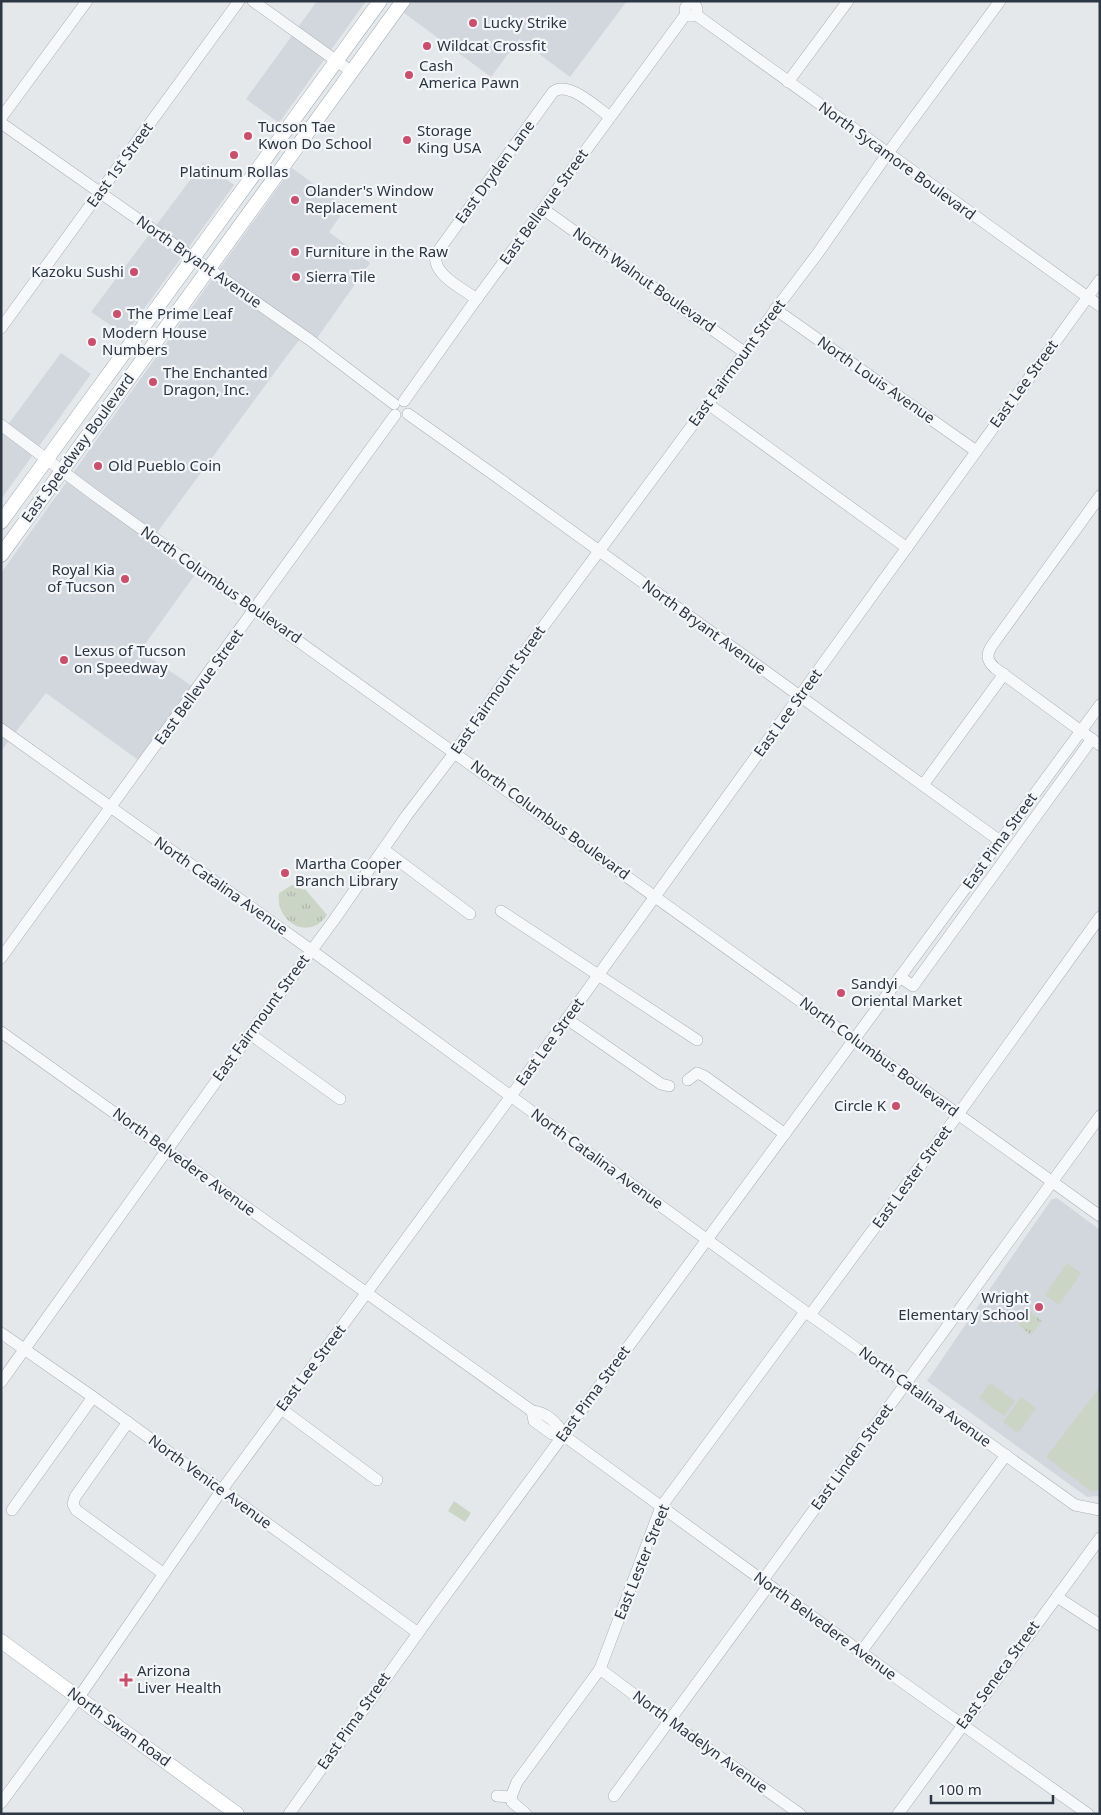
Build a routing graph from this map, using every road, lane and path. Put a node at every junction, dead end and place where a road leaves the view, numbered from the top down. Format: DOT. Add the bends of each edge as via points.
graph roads {
  1 [pos="87,1"];
  2 [pos="239,1"];
  3 [pos="253,1"];
  4 [pos="380,1"];
  5 [pos="402,1"];
  6 [pos="848,1"];
  7 [pos="1000,1"];
  8 [pos="688,7"];
  9 [pos="337,61"];
  10 [pos="352,72"];
  11 [pos="788,82"];
  12 [pos="610,117"];
  13 [pos="1,118"];
  14 [pos="1,123"];
  15 [pos="888,153"];
  16 [pos="100,193"];
  17 [pos="543,209"];
  18 [pos="194,258"];
  19 [pos="209,268"];
  20 [pos="1100,280"];
  21 [pos="1087,298"];
  22 [pos="477,299"];
  23 [pos="1100,306"];
  24 [pos="775,309"];
  25 [pos="1,328"];
  26 [pos="744,352"];
  27 [pos="708,404"];
  28 [pos="398,406"];
  29 [pos="1,425"];
  30 [pos="976,450"];
  31 [pos="48,460"];
  32 [pos="62,470"];
  33 [pos="1100,496"];
  34 [pos="1,522"];
  35 [pos="907,548"];
  36 [pos="598,551"];
  37 [pos="1,555"];
  38 [pos="255,608"];
  39 [pos="1004,674"];
  40 [pos="800,696"];
  41 [pos="1100,705"];
  42 [pos="1,729"];
  43 [pos="1081,731"];
  44 [pos="1096,742"];
  45 [pos="455,752"];
  46 [pos="923,785"];
  47 [pos="112,808"];
  48 [pos="1000,842"];
  49 [pos="383,849"];
  50 [pos="656,896"];
  51 [pos="501,911"];
  52 [pos="470,914"];
  53 [pos="1100,917"];
  54 [pos="311,950"];
  55 [pos="1,958"];
  56 [pos="598,976"];
  57 [pos="900,977"];
  58 [pos="566,1019"];
  59 [pos="1,1032"];
  60 [pos="250,1034"];
  61 [pos="854,1039"];
  62 [pos="697,1040"];
  63 [pos="688,1080"];
  64 [pos="669,1086"];
  65 [pos="511,1096"];
  66 [pos="340,1099"];
  67 [pos="958,1114"];
  68 [pos="1100,1116"];
  69 [pos="785,1134"];
  70 [pos="167,1149"];
  71 [pos="1052,1182"];
  72 [pos="1100,1216"];
  73 [pos="708,1239"];
  74 [pos="366,1294"];
  75 [pos="808,1313"];
  76 [pos="1,1333"];
  77 [pos="24,1350"];
  78 [pos="1,1382"];
  79 [pos="905,1383"];
  80 [pos="93,1397"];
  81 [pos="280,1408"];
  82 [pos="128,1422"];
  83 [pos="563,1435"];
  84 [pos="1006,1455"];
  85 [pos="377,1480"];
  86 [pos="221,1491"];
  87 [pos="661,1507"];
  88 [pos="12,1510"];
  89 [pos="1100,1510"];
  90 [pos="1100,1538"];
  91 [pos="164,1574"];
  92 [pos="766,1582"];
  93 [pos="1057,1597"];
  94 [pos="1100,1625"];
  95 [pos="418,1633"];
  96 [pos="1,1641"];
  97 [pos="861,1652"];
  98 [pos="600,1669"];
  99 [pos="78,1697"];
  100 [pos="669,1721"];
  101 [pos="962,1724"];
  102 [pos="497,1796"];
  103 [pos="614,1796"];
  104 [pos="511,1797"];
  105 [pos="1,1803"];
  106 [pos="237,1814"];
  107 [pos="289,1814"];
  108 [pos="526,1814"];
  109 [pos="800,1814"];
  110 [pos="898,1814"];
  111 [pos="1088,1814"];
  1 -- 13 [label="street"];
  2 -- 16 [label="street, East 1st Street"];
  3 -- 9 [label="street"];
  4 -- 9 [label="main road, East Speedway Boulevard"];
  5 -- 10 [label="main road, East Speedway Boulevard"];
  6 -- 11 [label="street"];
  7 -- 15 [label="street, East Fairmount Street"];
  8 -- 11 [label="street, North Sycamore Boulevard"];
  8 -- 12 [label="street, East Bellevue Street"];
  9 -- 10 [label="street"];
  9 -- 18 [label="main road, East Speedway Boulevard"];
  10 -- 19 [label="main road, East Speedway Boulevard"];
  11 -- 15 [label="street, North Sycamore Boulevard"];
  12 -- 17 [label="street, East Bellevue Street"];
  12 -- 22 [label="street, East Dryden Lane" via="568,88 553,92 436,254 435,264 441,274"];
  14 -- 16 [label="street, North Bryant Avenue"];
  15 -- 21 [label="street, North Sycamore Boulevard"];
  15 -- 24 [label="street, East Fairmount Street"];
  16 -- 18 [label="street, North Bryant Avenue"];
  16 -- 25 [label="street, East 1st Street"];
  17 -- 22 [label="street, East Bellevue Street"];
  17 -- 26 [label="street, North Walnut Boulevard"];
  18 -- 19 [label="street, North Bryant Avenue"];
  18 -- 31 [label="main road, East Speedway Boulevard"];
  19 -- 28 [label="street, North Bryant Avenue"];
  19 -- 32 [label="main road, East Speedway Boulevard"];
  20 -- 21 [label="street, East Lee Street"];
  21 -- 23 [label="street, North Sycamore Boulevard"];
  21 -- 30 [label="street, East Lee Street"];
  22 -- 28 [label="street, East Bellevue Street"];
  24 -- 26 [label="street, East Fairmount Street"];
  24 -- 30 [label="street, North Louis Avenue"];
  26 -- 27 [label="street, East Fairmount Street"];
  27 -- 35 [label="street"];
  27 -- 36 [label="street, East Fairmount Street"];
  28 -- 36 [label="street, North Bryant Avenue" via="402,417 408,414"];
  28 -- 38 [label="street, East Bellevue Street"];
  29 -- 31 [label="street, North Columbus Boulevard"];
  30 -- 35 [label="street, East Lee Street"];
  31 -- 32 [label="street, North Columbus Boulevard"];
  31 -- 34 [label="main road, East Speedway Boulevard"];
  32 -- 37 [label="main road, East Speedway Boulevard"];
  32 -- 38 [label="street, North Columbus Boulevard"];
  33 -- 39 [label="street" via="988,650 990,663"];
  35 -- 40 [label="street, East Lee Street"];
  36 -- 40 [label="street, North Bryant Avenue"];
  36 -- 45 [label="street, East Fairmount Street"];
  38 -- 45 [label="street, North Columbus Boulevard"];
  38 -- 47 [label="street, East Bellevue Street"];
  39 -- 43 [label="street"];
  39 -- 46 [label="street"];
  40 -- 46 [label="street, North Bryant Avenue"];
  40 -- 50 [label="street, East Lee Street"];
  41 -- 43 [label="street, East Pima Street"];
  42 -- 47 [label="street, North Catalina Avenue"];
  43 -- 44 [label="street"];
  43 -- 48 [label="street, East Pima Street"];
  44 -- 57 [label="street, East Pima Street" via="913,986"];
  45 -- 49 [label="street, East Fairmount Street"];
  45 -- 50 [label="street, North Columbus Boulevard"];
  46 -- 48 [label="street, North Bryant Avenue"];
  47 -- 54 [label="street, North Catalina Avenue"];
  47 -- 55 [label="street, East Bellevue Street"];
  48 -- 57 [label="street, East Pima Street"];
  49 -- 52 [label="street"];
  49 -- 54 [label="street, East Fairmount Street"];
  50 -- 56 [label="street, East Lee Street"];
  50 -- 61 [label="street, North Columbus Boulevard"];
  51 -- 56 [label="street"];
  53 -- 67 [label="street, East Lester Street"];
  54 -- 60 [label="street, East Fairmount Street"];
  54 -- 65 [label="street, North Catalina Avenue"];
  56 -- 58 [label="street, East Lee Street"];
  56 -- 62 [label="street"];
  57 -- 61 [label="street, East Pima Street"];
  58 -- 64 [label="street" via="661,1084"];
  58 -- 65 [label="street, East Lee Street"];
  59 -- 70 [label="street, North Belvedere Avenue"];
  60 -- 66 [label="street"];
  60 -- 70 [label="street, East Fairmount Street"];
  61 -- 67 [label="street, North Columbus Boulevard"];
  61 -- 69 [label="street, East Pima Street"];
  63 -- 69 [label="street" via="697,1073 704,1076"];
  65 -- 73 [label="street, North Catalina Avenue"];
  65 -- 74 [label="street, East Lee Street"];
  67 -- 71 [label="street, North Columbus Boulevard"];
  67 -- 75 [label="street, East Lester Street"];
  68 -- 71 [label="street, East Linden Street"];
  69 -- 73 [label="street, East Pima Street"];
  70 -- 74 [label="street, North Belvedere Avenue"];
  70 -- 77 [label="street, East Fairmount Street"];
  71 -- 72 [label="street, North Columbus Boulevard"];
  71 -- 79 [label="street, East Linden Street"];
  73 -- 75 [label="street, North Catalina Avenue"];
  73 -- 83 [label="street, East Pima Street"];
  74 -- 81 [label="street, East Lee Street"];
  74 -- 83 [label="street, North Belvedere Avenue" via="532,1411 534,1421 552,1434"];
  75 -- 79 [label="street, North Catalina Avenue"];
  75 -- 87 [label="street, East Lester Street"];
  76 -- 77 [label="street, North Venice Avenue"];
  77 -- 78 [label="street, East Fairmount Street"];
  77 -- 80 [label="street, North Venice Avenue"];
  79 -- 84 [label="street, North Catalina Avenue"];
  79 -- 92 [label="street, East Linden Street"];
  80 -- 82 [label="street, North Venice Avenue"];
  80 -- 88 [label="street"];
  81 -- 85 [label="street"];
  81 -- 86 [label="street, East Lee Street"];
  82 -- 86 [label="street, North Venice Avenue"];
  82 -- 91 [label="street" via="73,1504 76,1510"];
  83 -- 87 [label="street, North Belvedere Avenue"];
  83 -- 95 [label="street, East Pima Street"];
  84 -- 89 [label="street, North Catalina Avenue" via="1075,1505"];
  84 -- 97 [label="street"];
  86 -- 91 [label="street, East Lee Street"];
  86 -- 95 [label="street, North Venice Avenue"];
  87 -- 92 [label="street, North Belvedere Avenue"];
  87 -- 98 [label="street, East Lester Street"];
  90 -- 93 [label="street, East Seneca Street"];
  91 -- 99 [label="street, East Lee Street"];
  92 -- 97 [label="street, North Belvedere Avenue"];
  92 -- 100 [label="street, East Linden Street"];
  93 -- 94 [label="street"];
  93 -- 101 [label="street, East Seneca Street"];
  95 -- 107 [label="street, East Pima Street"];
  96 -- 99 [label="main road, North Swan Road"];
  97 -- 101 [label="street, North Belvedere Avenue"];
  98 -- 100 [label="street, North Madelyn Avenue"];
  98 -- 104 [label="street, East Lester Street" via="517,1782"];
  99 -- 105 [label="street, East Lee Street"];
  99 -- 106 [label="main road, North Swan Road"];
  100 -- 103 [label="street, East Linden Street"];
  100 -- 109 [label="street, North Madelyn Avenue"];
  101 -- 110 [label="street, East Seneca Street"];
  101 -- 111 [label="street, North Belvedere Avenue"];
  102 -- 104 [label="street"];
  104 -- 108 [label="street" via="512,1802"];
}
